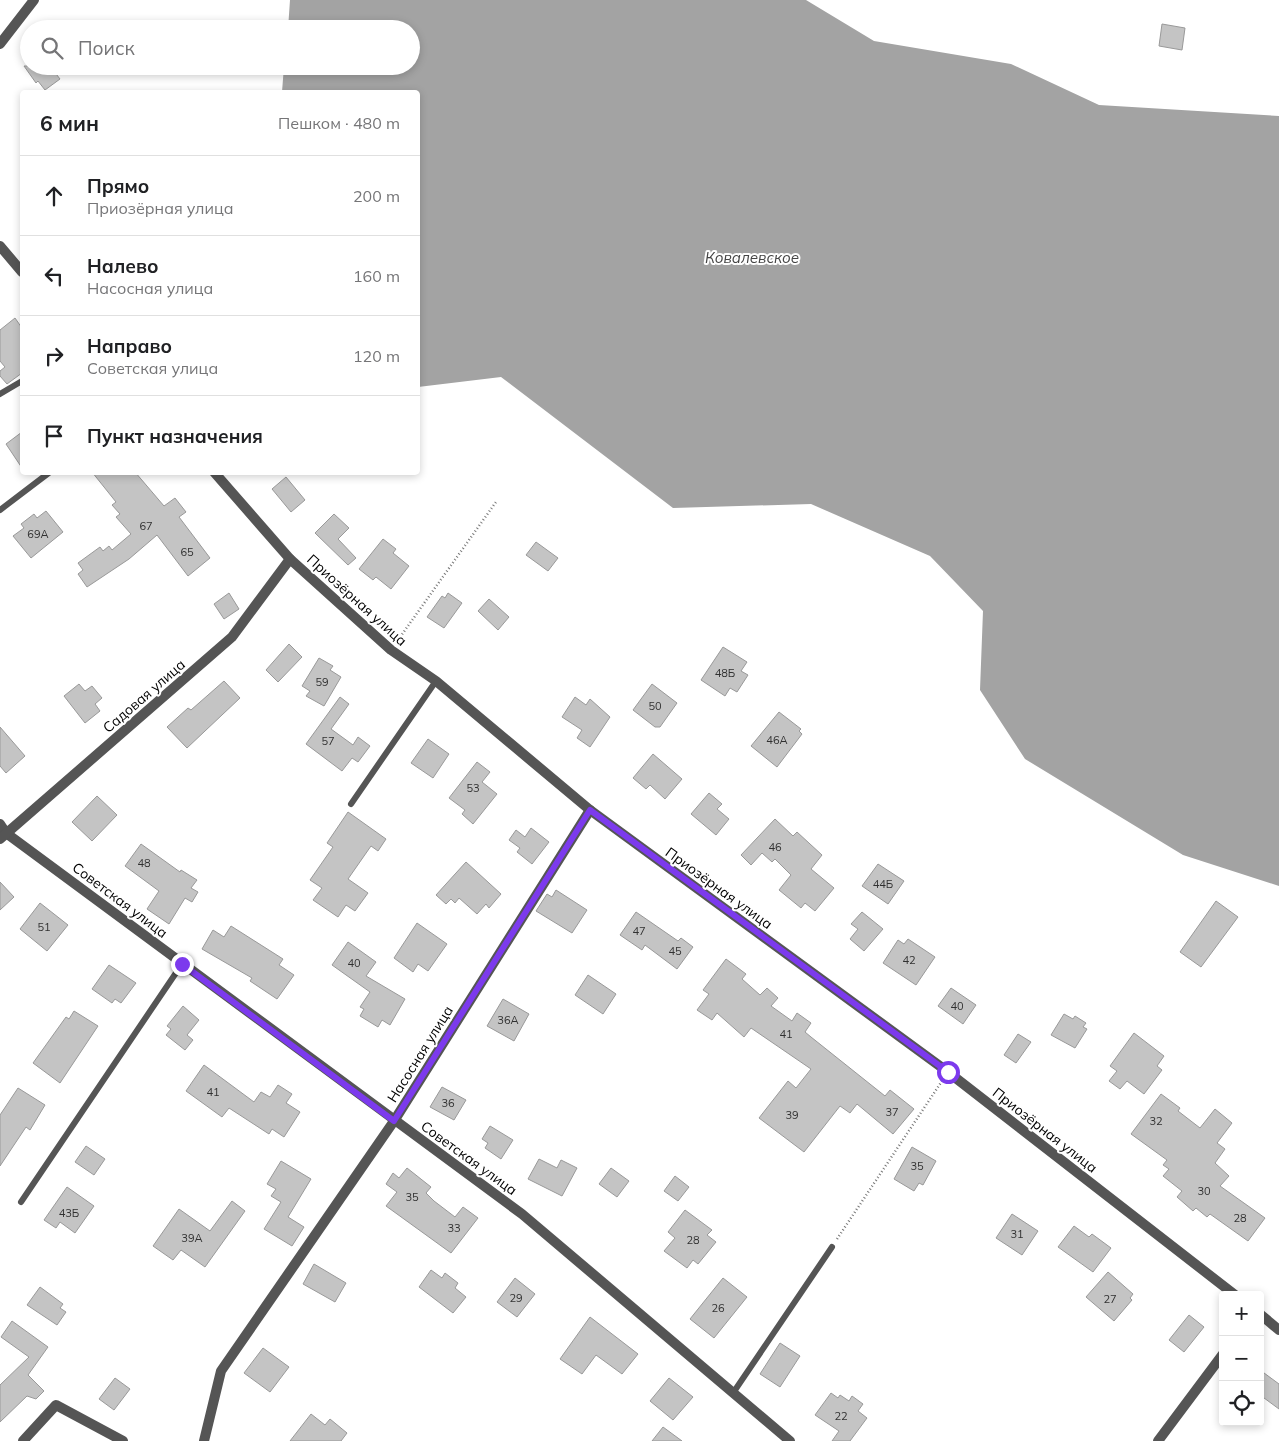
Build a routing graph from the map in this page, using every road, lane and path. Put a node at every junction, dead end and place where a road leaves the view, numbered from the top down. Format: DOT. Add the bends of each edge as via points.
graph roads {
  1 [pos="34,0"];
  2 [pos="0,44"];
  3 [pos="0,246"];
  4 [pos="20,270"];
  5 [pos="20,382"];
  6 [pos="0,394"];
  7 [pos="46,475"];
  8 [pos="217,475"];
  9 [pos="496,502"];
  10 [pos="0,510"];
  11 [pos="290,559"];
  12 [pos="391,650"];
  13 [pos="436,681"];
  14 [pos="352,804"];
  15 [pos="590,810"];
  16 [pos="2,832"];
  17 [pos="182,964"];
  18 [pos="948,1072"];
  19 [pos="394,1121"];
  20 [pos="21,1202"];
  21 [pos="832,1247"];
  22 [pos="1230,1291"];
  23 [pos="1264,1317"];
  24 [pos="1279,1330"];
  25 [pos="1219,1359"];
  26 [pos="733,1393"];
  27 [pos="23,1441"];
  28 [pos="122,1441"];
  29 [pos="204,1441"];
  30 [pos="789,1441"];
  31 [pos="1158,1441"];
  1 -- 2 [label="street"];
  3 -- 4 [label="street"];
  5 -- 6 [label="lane"];
  7 -- 10 [label="lane"];
  8 -- 11 [label="street, Приозёрная улица"];
  9 -- 12 [label="path"];
  11 -- 12 [label="street, Приозёрная улица"];
  11 -- 16 [label="street, Садовая улица" via="232,637"];
  12 -- 13 [label="street, Приозёрная улица"];
  13 -- 14 [label="lane"];
  13 -- 15 [label="street, Приозёрная улица"];
  15 -- 18 [label="street, Приозёрная улица"];
  15 -- 19 [label="street, Насосная улица"];
  16 -- 17 [label="street, Советская улица"];
  17 -- 19 [label="street, Советская улица"];
  17 -- 20 [label="lane"];
  18 -- 21 [label="path"];
  18 -- 22 [label="street, Приозёрная улица"];
  19 -- 26 [label="street, Советская улица" via="522,1214"];
  19 -- 29 [label="street, Насосная улица" via="221,1371"];
  21 -- 26 [label="lane"];
  23 -- 24 [label="street"];
  25 -- 31 [label="street"];
  26 -- 30 [label="street, Советская улица"];
  27 -- 28 [label="street" via="56,1405"];
}
